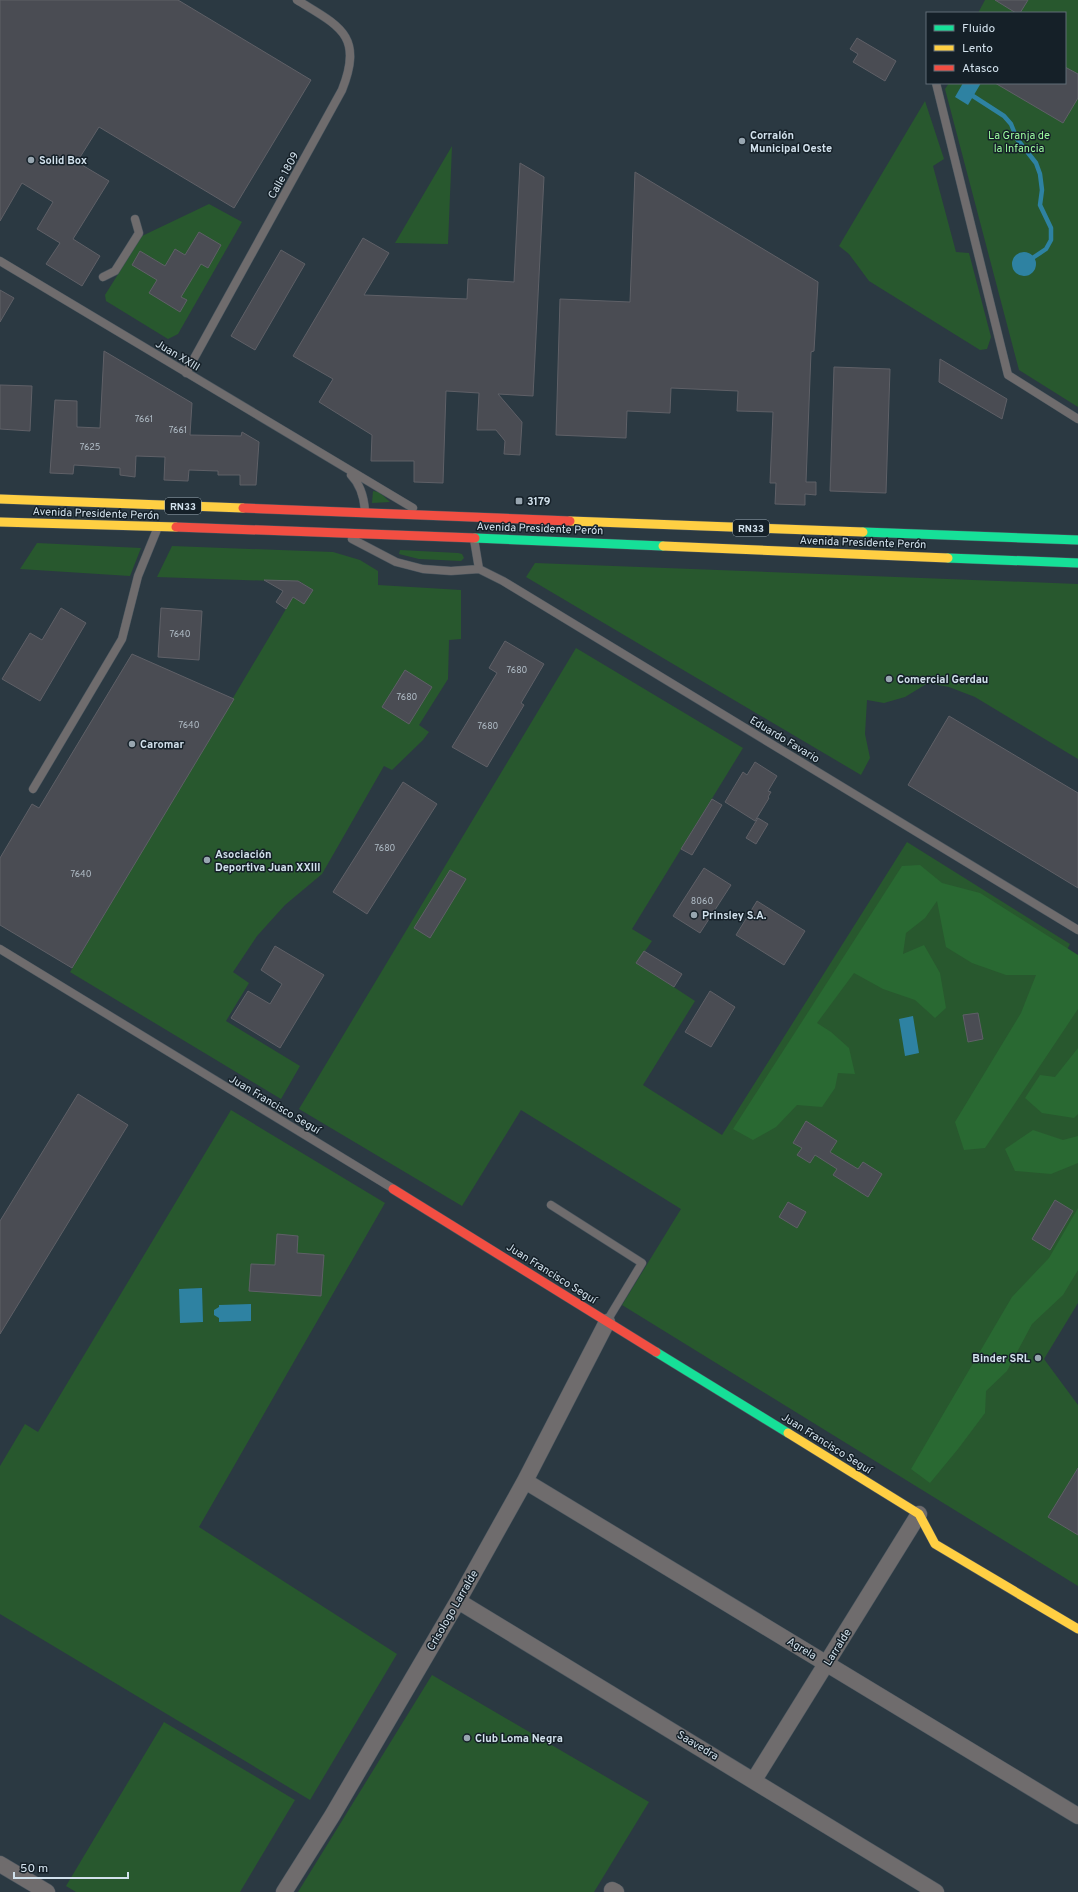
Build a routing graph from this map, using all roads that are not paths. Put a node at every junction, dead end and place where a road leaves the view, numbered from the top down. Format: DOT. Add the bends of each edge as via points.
graph roads {
  1 [pos="297,0"];
  2 [pos="936,84"];
  3 [pos="135,219"];
  4 [pos="0,261"];
  5 [pos="103,277"];
  6 [pos="186,373"];
  7 [pos="1078,419"];
  8 [pos="345,468"];
  9 [pos="0,499"];
  10 [pos="424,515"];
  11 [pos="0,522"];
  12 [pos="368,524"];
  13 [pos="158,526"];
  14 [pos="472,528"];
  15 [pos="341,532"];
  16 [pos="1078,540"];
  17 [pos="396,562"];
  18 [pos="1078,562"];
  19 [pos="479,569"];
  20 [pos="33,789"];
  21 [pos="1078,930"];
  22 [pos="0,949"];
  23 [pos="393,1189"];
  24 [pos="551,1205"];
  25 [pos="607,1322"];
  26 [pos="525,1481"];
  27 [pos="920,1514"];
  28 [pos="458,1601"];
  29 [pos="1078,1629"];
  30 [pos="827,1663"];
  31 [pos="754,1780"];
  32 [pos="1078,1816"];
  33 [pos="0,1864"];
  34 [pos="47,1892"];
  35 [pos="284,1892"];
  36 [pos="936,1892"];
  1 -- 6 [label="lane, Calle 1809" via="335,24 346,36 351,51 349,72 342,90"];
  2 -- 7 [label="lane" via="1008,375"];
  3 -- 5 [label="lane" via="139,233 115,271"];
  4 -- 6 [label="lane, Juan XXIII"];
  6 -- 8 [label="lane, Juan XXIII"];
  8 -- 10 [label="lane, Juan XXIII"];
  8 -- 12 [label="lane, Juan XXIII" via="357,481 364,496"];
  9 -- 12 [label="main road, Avenida Presidente Perón / RN33"];
  10 -- 12 [label="main road, Avenida Presidente Perón / RN33"];
  10 -- 14 [label="main road, Avenida Presidente Perón / RN33"];
  11 -- 13 [label="main road, Avenida Presidente Perón / RN33"];
  12 -- 14 [label="main road, Avenida Presidente Perón / RN33"];
  12 -- 15 [label="main road, Avenida Presidente Perón / RN33"];
  12 -- 17 [label="lane" via="380,547"];
  13 -- 15 [label="main road, Avenida Presidente Perón / RN33"];
  13 -- 20 [label="lane" via="138,576 122,639"];
  14 -- 16 [label="main road, Avenida Presidente Perón / RN33"];
  14 -- 18 [label="main road, Avenida Presidente Perón / RN33"];
  14 -- 19 [label="lane"];
  15 -- 17 [label="lane"];
  17 -- 19 [label="lane" via="444,571"];
  19 -- 21 [label="lane, Eduardo Favario" via="510,585"];
  22 -- 23 [label="lane, Juan Francisco Seguí"];
  23 -- 25 [label="main road, Juan Francisco Seguí"];
  24 -- 25 [label="lane" via="642,1263"];
  25 -- 26 [label="street, Crisologo Larralde"];
  25 -- 27 [label="main road, Juan Francisco Seguí"];
  26 -- 28 [label="street, Crisologo Larralde"];
  26 -- 30 [label="street, Agrela"];
  27 -- 29 [label="main road" via="935,1544"];
  27 -- 30 [label="street, Larralde"];
  28 -- 31 [label="street, Saavedra"];
  28 -- 35 [label="street, Crisologo Larralde" via="332,1816"];
  30 -- 31 [label="street, Larralde"];
  30 -- 32 [label="street, Agrela"];
  31 -- 36 [label="street, Saavedra"];
  33 -- 34 [label="street"];
}
